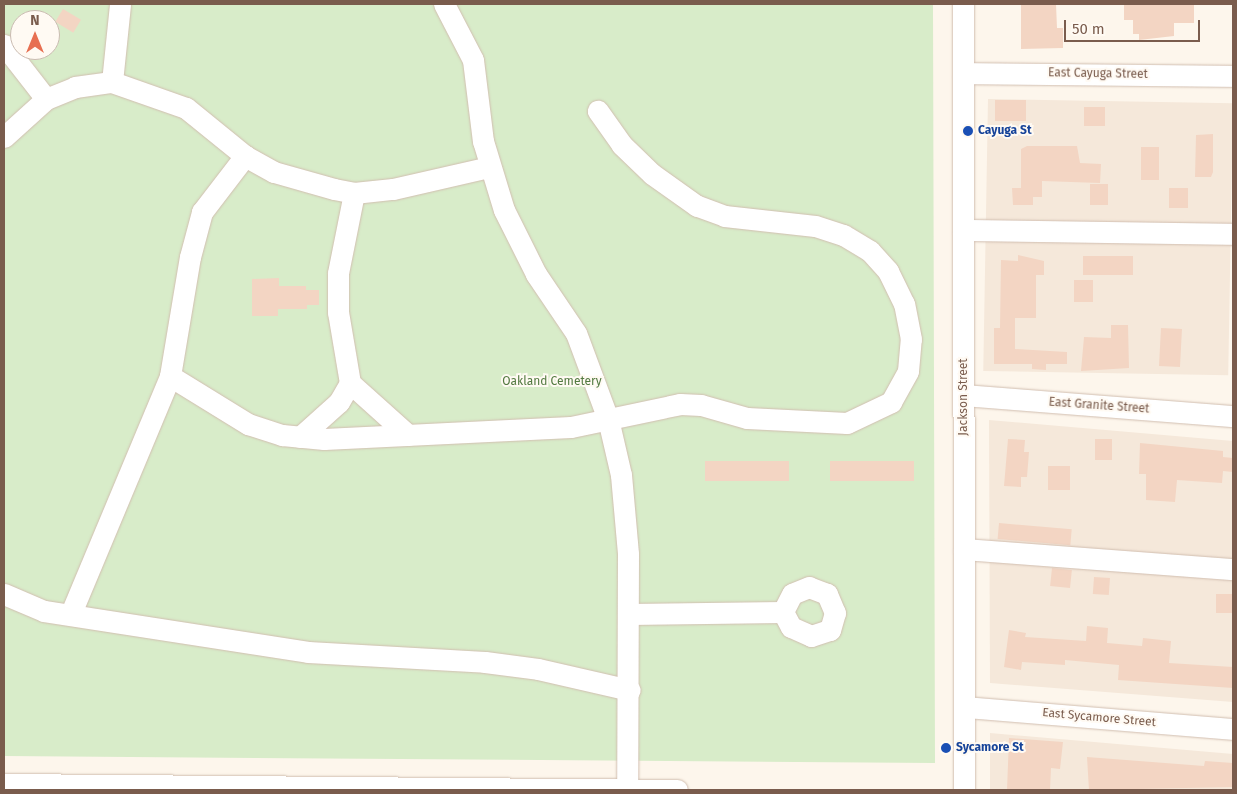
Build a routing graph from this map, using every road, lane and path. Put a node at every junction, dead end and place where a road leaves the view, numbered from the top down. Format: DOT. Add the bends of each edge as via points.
graph roads {
  1 [pos="120,4"];
  2 [pos="444,4"];
  3 [pos="963,4"];
  4 [pos="4,45"];
  5 [pos="963,73"];
  6 [pos="1233,76"];
  7 [pos="112,82"];
  8 [pos="46,99"];
  9 [pos="598,111"];
  10 [pos="4,137"];
  11 [pos="245,156"];
  12 [pos="489,168"];
  13 [pos="354,193"];
  14 [pos="964,230"];
  15 [pos="1233,234"];
  16 [pos="170,376"];
  17 [pos="350,383"];
  18 [pos="964,395"];
  19 [pos="1233,416"];
  20 [pos="608,419"];
  21 [pos="408,435"];
  22 [pos="300,437"];
  23 [pos="964,549"];
  24 [pos="1233,569"];
  25 [pos="4,594"];
  26 [pos="783,612"];
  27 [pos="71,613"];
  28 [pos="629,614"];
  29 [pos="630,690"];
  30 [pos="964,707"];
  31 [pos="1233,729"];
  32 [pos="4,784"];
  33 [pos="246,788"];
  34 [pos="627,790"];
  35 [pos="677,790"];
  36 [pos="964,790"];
  1 -- 7 [label="street"];
  2 -- 12 [label="street" via="472,60"];
  3 -- 5 [label="street, Jackson Street"];
  4 -- 8 [label="street"];
  5 -- 6 [label="street, East Cayuga Street"];
  5 -- 14 [label="street, Jackson Street"];
  7 -- 8 [label="street" via="75,87"];
  7 -- 11 [label="street" via="186,108"];
  8 -- 10 [label="street"];
  9 -- 20 [label="street" via="622,145 680,197 725,216 815,226 843,235 870,251 888,271 904,304 911,339 908,371 891,402 860,419 783,422 680,404"];
  11 -- 13 [label="street" via="290,177"];
  11 -- 16 [label="street" via="202,212 190,257"];
  12 -- 13 [label="street" via="393,189"];
  12 -- 20 [label="street" via="504,210 536,274 576,333"];
  13 -- 17 [label="street" via="338,273 338,312"];
  14 -- 15 [label="street"];
  14 -- 18 [label="street, Jackson Street"];
  16 -- 22 [label="street" via="248,424"];
  16 -- 27 [label="street"];
  17 -- 21 [label="street"];
  17 -- 22 [label="street" via="339,402"];
  18 -- 19 [label="street, East Granite Street"];
  18 -- 23 [label="street, Jackson Street"];
  20 -- 21 [label="street" via="571,427"];
  20 -- 28 [label="street" via="621,475"];
  21 -- 22 [label="street"];
  23 -- 24 [label="street"];
  23 -- 30 [label="street, Jackson Street"];
  25 -- 27 [label="street" via="44,611"];
  26 -- 28 [label="street"];
  27 -- 29 [label="street" via="349,658 485,662 538,669"];
  28 -- 29 [label="street"];
  29 -- 34 [label="street"];
  30 -- 31 [label="street, East Sycamore Street"];
  30 -- 36 [label="street, Jackson Street"];
  32 -- 33 [label="street"];
  33 -- 34 [label="street"];
  34 -- 35 [label="street"];
}
